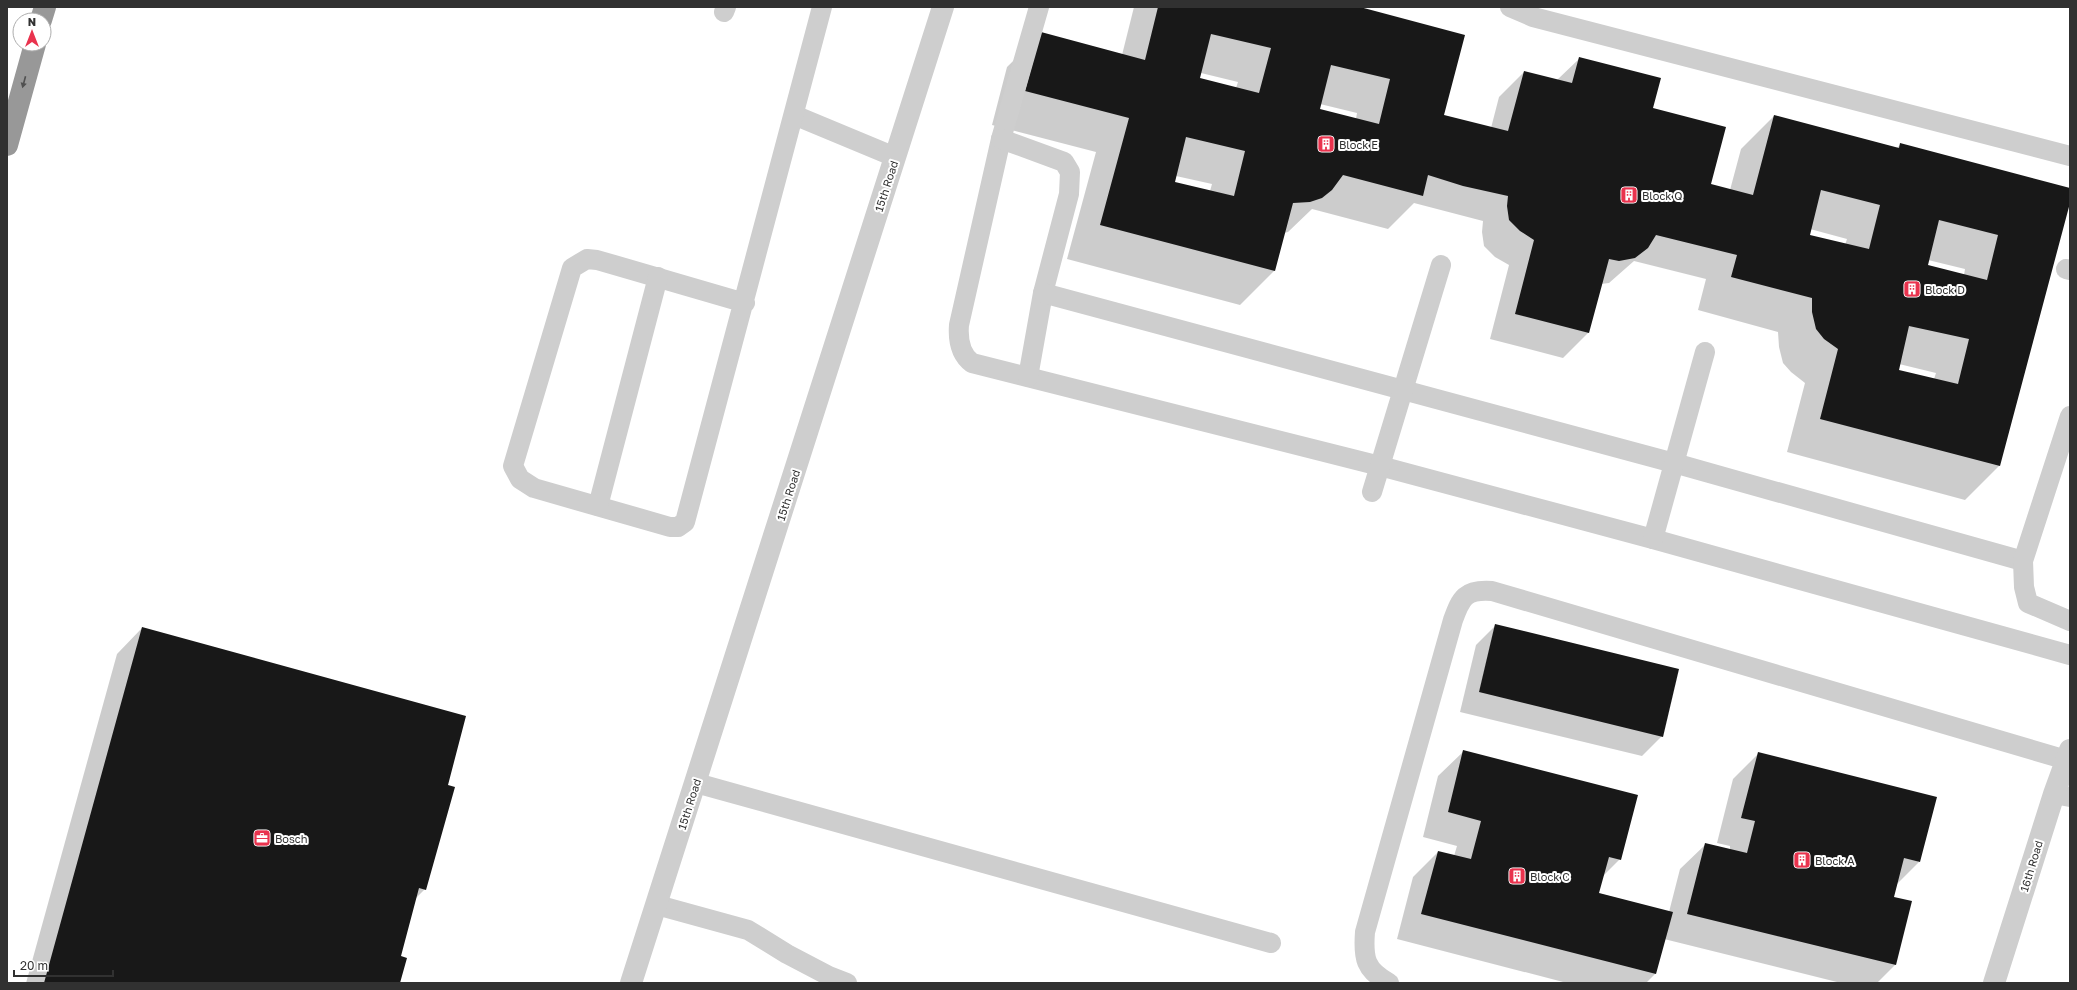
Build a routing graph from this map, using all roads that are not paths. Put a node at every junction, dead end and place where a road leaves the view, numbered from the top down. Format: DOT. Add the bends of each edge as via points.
graph roads {
  1 [pos="822,7"];
  2 [pos="944,7"];
  3 [pos="1039,7"];
  4 [pos="1510,7"];
  5 [pos="33,52"];
  6 [pos="794,115"];
  7 [pos="1001,139"];
  8 [pos="7,145"];
  9 [pos="2070,156"];
  10 [pos="895,157"];
  11 [pos="1441,265"];
  12 [pos="658,277"];
  13 [pos="1043,293"];
  14 [pos="745,303"];
  15 [pos="1705,352"];
  16 [pos="1028,377"];
  17 [pos="1404,390"];
  18 [pos="2070,416"];
  19 [pos="1674,463"];
  20 [pos="1380,466"];
  21 [pos="1372,492"];
  22 [pos="598,506"];
  23 [pos="1653,539"];
  24 [pos="2023,561"];
  25 [pos="2070,621"];
  26 [pos="2070,655"];
  27 [pos="2069,758"];
  28 [pos="696,783"];
  29 [pos="2062,795"];
  30 [pos="657,905"];
  31 [pos="1271,943"];
  32 [pos="631,983"];
  33 [pos="847,983"];
  34 [pos="1389,983"];
  35 [pos="1994,983"];
  1 -- 6 [label="lane"];
  2 -- 10 [label="street, 15th Road"];
  3 -- 7 [label="lane"];
  4 -- 9 [label="lane" via="1533,17"];
  5 -- 8 [label="highway, one-way"];
  6 -- 10 [label="lane"];
  6 -- 14 [label="lane"];
  7 -- 13 [label="lane" via="1064,162 1070,172 1069,194"];
  7 -- 16 [label="lane" via="958,336 964,355 972,363"];
  10 -- 28 [label="street, 15th Road"];
  11 -- 17 [label="lane"];
  12 -- 14 [label="lane"];
  12 -- 22 [label="lane"];
  12 -- 22 [label="lane" via="592,259 587,259 572,268 514,466 520,479 534,488"];
  13 -- 16 [label="lane"];
  13 -- 17 [label="lane"];
  14 -- 22 [label="lane" via="685,522 678,527 670,527"];
  15 -- 19 [label="lane"];
  16 -- 20 [label="lane"];
  17 -- 19 [label="lane"];
  17 -- 20 [label="lane"];
  18 -- 24 [label="lane"];
  19 -- 23 [label="lane"];
  19 -- 24 [label="lane"];
  20 -- 21 [label="lane"];
  20 -- 23 [label="lane"];
  23 -- 26 [label="lane"];
  24 -- 25 [label="lane" via="2024,587 2028,603"];
  27 -- 29 [label="street, 16th Road"];
  27 -- 34 [label="lane" via="1492,591 1475,591 1464,596 1453,620 1365,932 1363,951 1368,967 1379,978"];
  28 -- 30 [label="street, 15th Road"];
  28 -- 31 [label="lane"];
  29 -- 35 [label="street, 16th Road"];
  30 -- 32 [label="street, 15th Road"];
  30 -- 33 [label="lane" via="748,930 787,954"];
}
